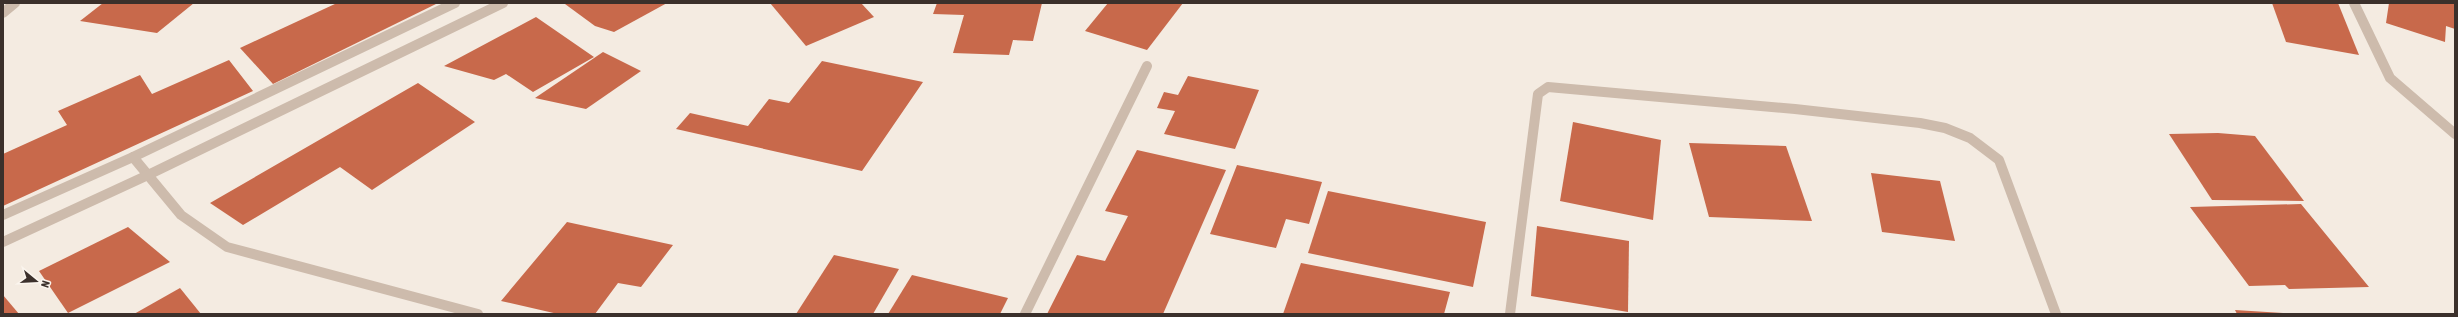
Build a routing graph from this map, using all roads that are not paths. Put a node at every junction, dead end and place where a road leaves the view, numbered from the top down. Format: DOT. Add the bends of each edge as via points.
graph roads {
  1 [pos="15,3"];
  2 [pos="455,3"];
  3 [pos="503,3"];
  4 [pos="2354,3"];
  5 [pos="3,13"];
  6 [pos="1147,66"];
  7 [pos="2455,134"];
  8 [pos="133,157"];
  9 [pos="148,175"];
  10 [pos="3,215"];
  11 [pos="3,242"];
  12 [pos="464,312"];
  13 [pos="478,314"];
  14 [pos="1025,314"];
  15 [pos="1510,314"];
  16 [pos="2056,314"];
  1 -- 5 [label="street"];
  2 -- 8 [label="street"];
  3 -- 9 [label="street"];
  4 -- 7 [label="street" via="2390,78"];
  6 -- 14 [label="street"];
  8 -- 9 [label="street"];
  8 -- 10 [label="street"];
  9 -- 11 [label="street"];
  9 -- 12 [label="street" via="181,215 228,247"];
  12 -- 13 [label="street"];
  15 -- 16 [label="street" via="1538,94 1548,87 1554,87 1920,123 1945,128 1970,138 1999,160"];
}
